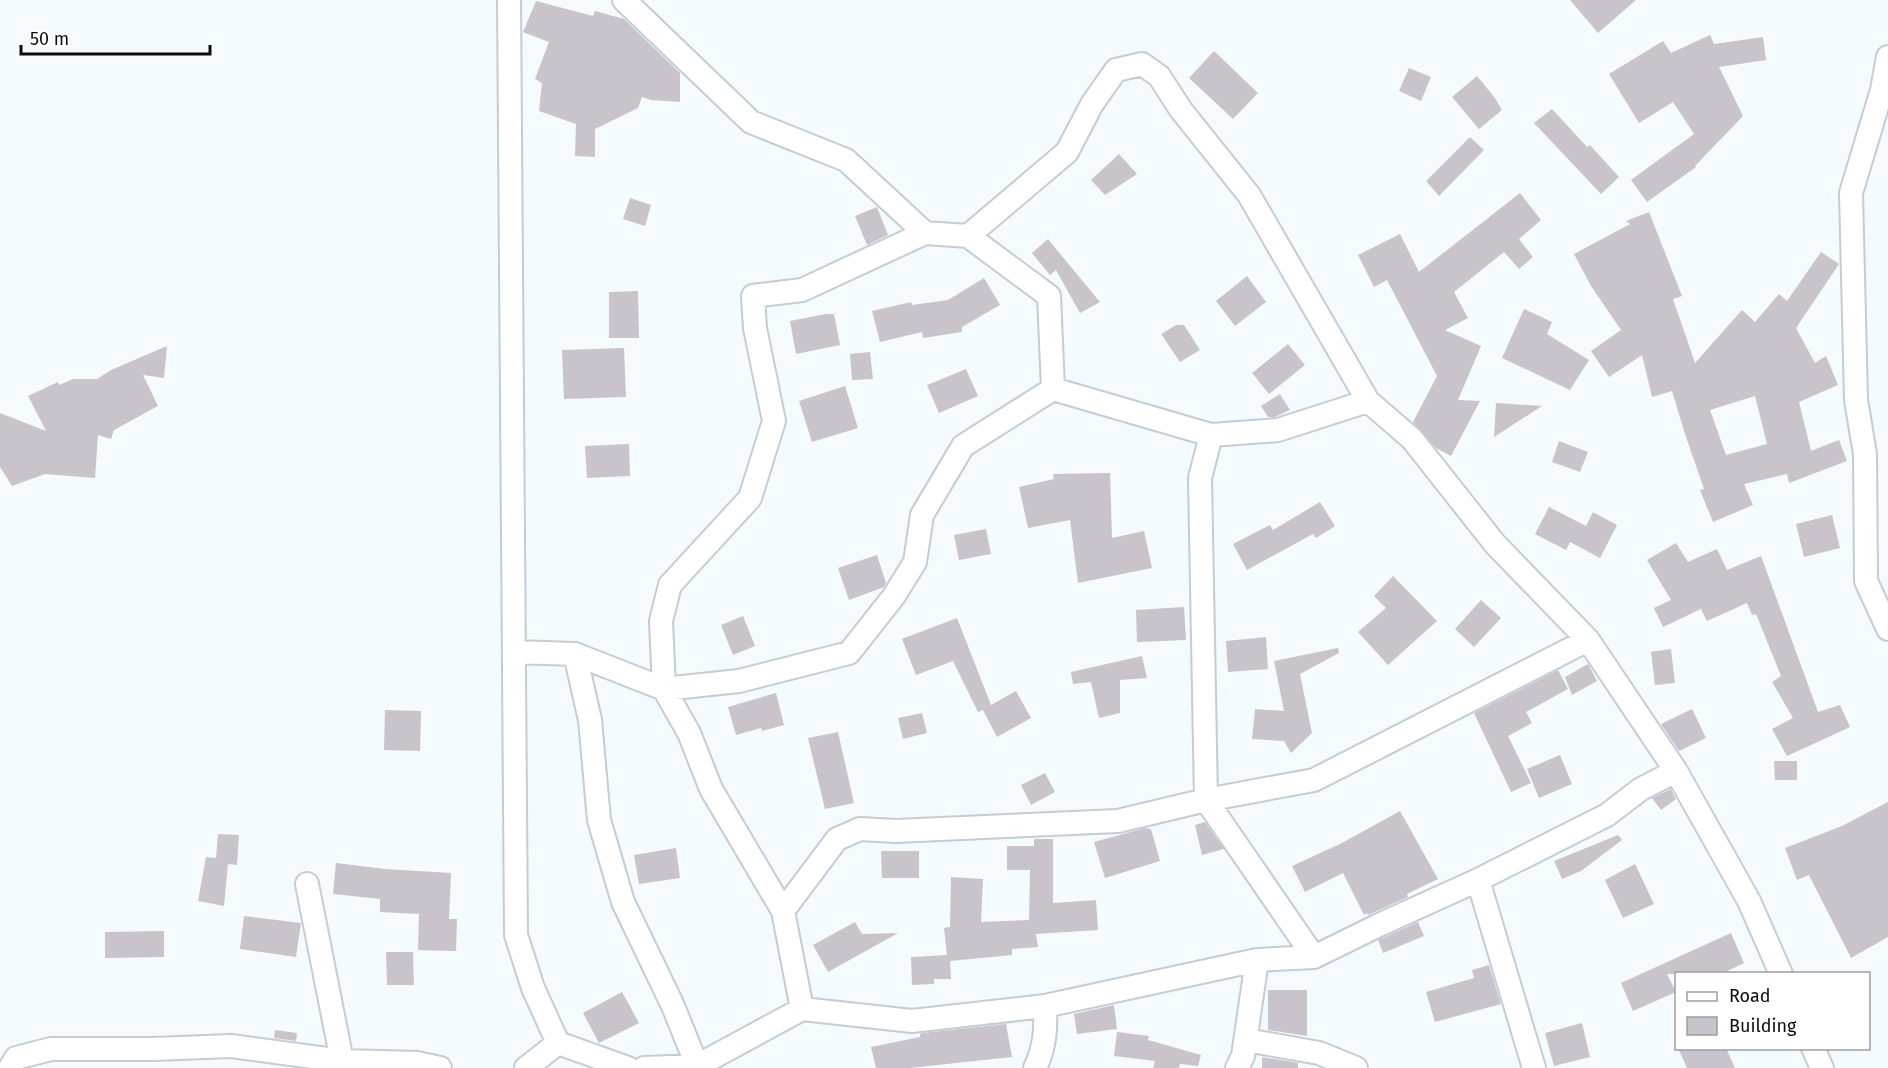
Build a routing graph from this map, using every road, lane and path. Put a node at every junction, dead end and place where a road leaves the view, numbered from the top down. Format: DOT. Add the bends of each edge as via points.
graph roads {
  1 [pos="509,0"];
  2 [pos="624,0"];
  3 [pos="1888,57"];
  4 [pos="924,233"];
  5 [pos="968,236"];
  6 [pos="1053,389"];
  7 [pos="1368,401"];
  8 [pos="1211,435"];
  9 [pos="1888,629"];
  10 [pos="1588,640"];
  11 [pos="514,652"];
  12 [pos="575,654"];
  13 [pos="664,689"];
  14 [pos="1676,771"];
  15 [pos="1206,800"];
  16 [pos="1478,880"];
  17 [pos="307,884"];
  18 [pos="783,911"];
  19 [pos="1314,957"];
  20 [pos="1257,960"];
  21 [pos="1780,972"];
  22 [pos="1045,1006"];
  23 [pos="802,1009"];
  24 [pos="1246,1040"];
  25 [pos="558,1043"];
  26 [pos="1815,1050"];
  27 [pos="341,1065"];
  28 [pos="697,1067"];
  29 [pos="10,1068"];
  30 [pos="440,1068"];
  31 [pos="526,1068"];
  32 [pos="628,1068"];
  33 [pos="644,1068"];
  34 [pos="1035,1068"];
  35 [pos="1237,1068"];
  36 [pos="1356,1068"];
  37 [pos="1534,1068"];
  38 [pos="1822,1068"];
  1 -- 11 [label="street"];
  2 -- 4 [label="street" via="751,122 846,160"];
  3 -- 9 [label="street" via="1851,193 1856,400 1865,454 1866,581"];
  4 -- 5 [label="street"];
  4 -- 13 [label="street" via="802,290 753,296 755,328 774,421 750,498 670,585 661,621"];
  5 -- 6 [label="street" via="1048,296"];
  5 -- 7 [label="street" via="1067,152 1092,104 1116,70 1142,64 1159,76 1249,195"];
  6 -- 8 [label="street"];
  6 -- 13 [label="street" via="963,446 922,515 915,562 849,653 739,681"];
  7 -- 8 [label="street" via="1278,430"];
  7 -- 10 [label="street" via="1412,439 1495,544"];
  8 -- 15 [label="street" via="1200,478"];
  10 -- 14 [label="street"];
  10 -- 15 [label="street" via="1314,780"];
  11 -- 12 [label="street"];
  11 -- 25 [label="street" via="516,935 533,988"];
  12 -- 13 [label="street"];
  12 -- 28 [label="street" via="590,720 599,820 624,902 674,1006"];
  13 -- 18 [label="street" via="689,733 711,789"];
  14 -- 16 [label="street" via="1641,789 1607,815"];
  14 -- 21 [label="street" via="1749,901"];
  15 -- 18 [label="street" via="1118,821 896,831 860,829 837,838"];
  15 -- 19 [label="street"];
  16 -- 19 [label="street"];
  16 -- 37 [label="street"];
  17 -- 27 [label="street"];
  18 -- 23 [label="street"];
  19 -- 20 [label="street"];
  20 -- 22 [label="street"];
  20 -- 24 [label="street"];
  22 -- 23 [label="street" via="912,1021"];
  22 -- 34 [label="street" via="1046,1032"];
  23 -- 28 [label="street"];
  24 -- 35 [label="street"];
  24 -- 36 [label="street" via="1319,1053"];
  25 -- 31 [label="street"];
  25 -- 32 [label="street"];
  26 -- 38 [label="street"];
  27 -- 29 [label="street" via="231,1046 51,1049 16,1058"];
  27 -- 30 [label="street" via="417,1063"];
  28 -- 33 [label="street"];
}
